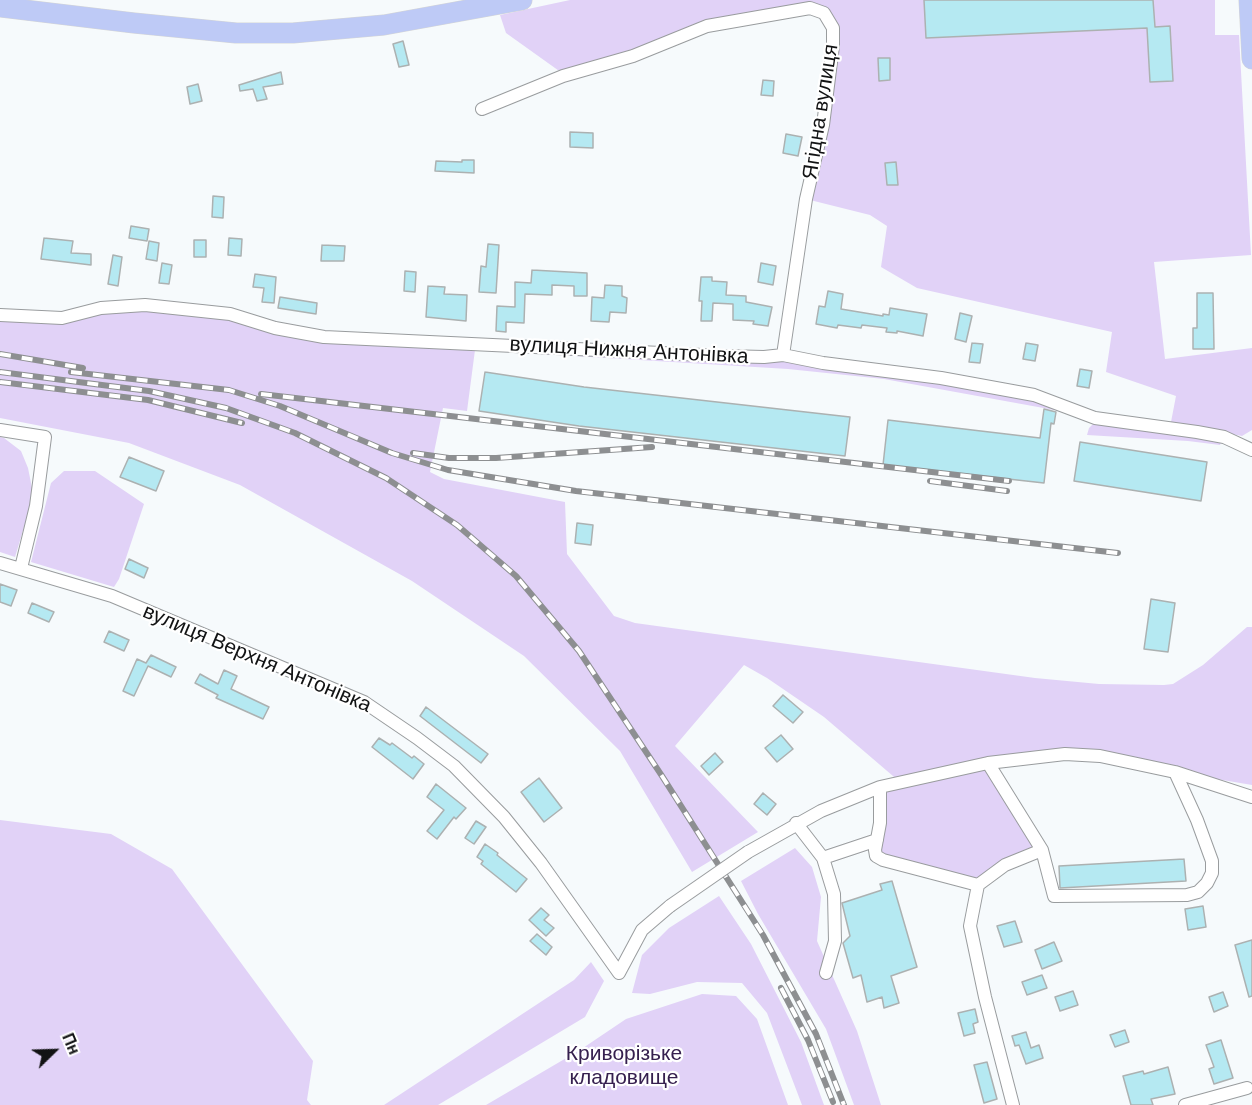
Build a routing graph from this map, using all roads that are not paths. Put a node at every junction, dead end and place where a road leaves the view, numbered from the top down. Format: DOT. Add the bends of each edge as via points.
graph roads {
  1 [pos="522,0"];
  2 [pos="1249,0"];
  3 [pos="0,7"];
  4 [pos="1252,59"];
  5 [pos="482,109"];
  6 [pos="0,315"];
  7 [pos="783,355"];
  8 [pos="0,430"];
  9 [pos="1252,450"];
  10 [pos="0,563"];
  11 [pos="21,568"];
  12 [pos="988,763"];
  13 [pos="1175,772"];
  14 [pos="880,788"];
  15 [pos="1252,797"];
  16 [pos="796,823"];
  17 [pos="878,840"];
  18 [pos="1042,850"];
  19 [pos="822,858"];
  20 [pos="978,885"];
  21 [pos="826,973"];
  22 [pos="1247,1088"];
  23 [pos="1013,1105"];
  24 [pos="1185,1105"];
  1 -- 3 [label="main road" via="384,25 293,33 236,33"];
  2 -- 4 [label="main road"];
  5 -- 7 [label="street, Ягідна вулиця" via="707,26 810,8 824,13 832,28 833,46"];
  6 -- 7 [label="street, вулиця Нижня Антонівка" via="62,318 101,308 145,305 230,314 324,337 724,356"];
  7 -- 9 [label="street, вулиця Нижня Антонівка" via="1034,395 1095,418 1224,437"];
  8 -- 11 [label="street" via="45,437 36,506"];
  10 -- 11 [label="street, вулиця Верхня Антонівка"];
  11 -- 16 [label="street, вулиця Верхня Антонівка, bridge" via="112,596 373,708 454,766 504,817 619,973 642,930 670,906"];
  12 -- 13 [label="street" via="1065,754 1100,756"];
  12 -- 14 [label="street"];
  12 -- 18 [label="street"];
  13 -- 15 [label="street"];
  13 -- 18 [label="street" via="1212,861 1210,879 1198,892 1054,896"];
  14 -- 16 [label="street"];
  14 -- 17 [label="street"];
  16 -- 19 [label="street"];
  17 -- 19 [label="street"];
  17 -- 20 [label="street" via="876,856 883,860"];
  18 -- 20 [label="street" via="1005,865"];
  19 -- 21 [label="street" via="834,894 835,941"];
  20 -- 23 [label="street" via="970,926"];
  22 -- 24 [label="street"];
}
